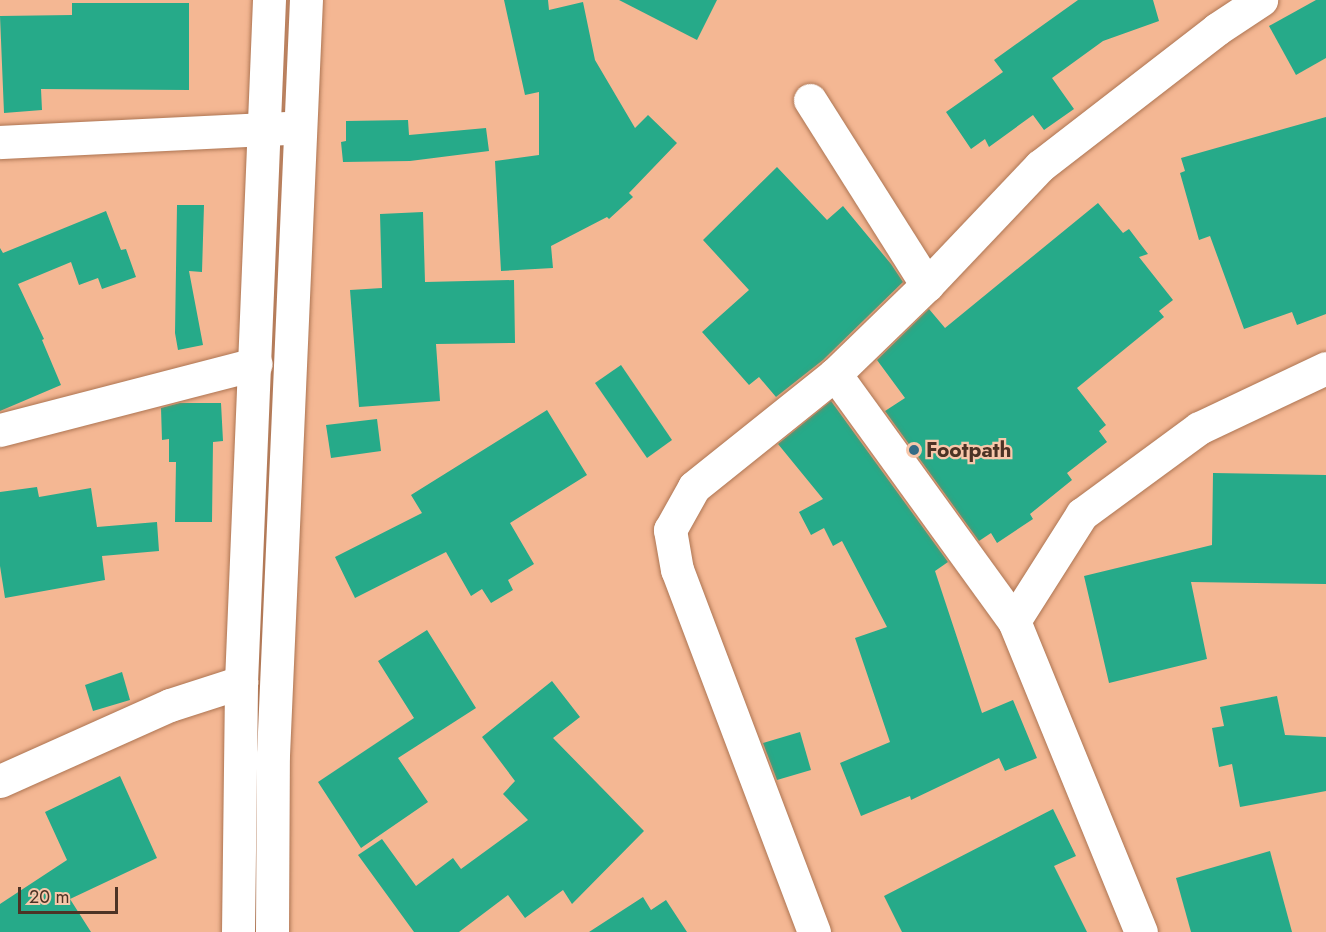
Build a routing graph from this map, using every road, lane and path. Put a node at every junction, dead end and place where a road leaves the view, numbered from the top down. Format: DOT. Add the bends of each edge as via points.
graph roads {
  1 [pos="269,0"];
  2 [pos="306,0"];
  3 [pos="1261,0"];
  4 [pos="810,100"];
  5 [pos="265,128"];
  6 [pos="300,128"];
  7 [pos="0,142"];
  8 [pos="927,285"];
  9 [pos="255,364"];
  10 [pos="1326,368"];
  11 [pos="835,374"];
  12 [pos="0,430"];
  13 [pos="1014,621"];
  14 [pos="241,682"];
  15 [pos="0,781"];
  16 [pos="237,932"];
  17 [pos="272,932"];
  18 [pos="814,932"];
  19 [pos="1141,932"];
  1 -- 5 [label="street"];
  2 -- 6 [label="street"];
  3 -- 8 [label="street" via="1217,29 1040,166"];
  4 -- 8 [label="street"];
  5 -- 6 [label="street"];
  5 -- 7 [label="street"];
  5 -- 9 [label="street"];
  6 -- 17 [label="street" via="273,755"];
  8 -- 11 [label="street"];
  9 -- 12 [label="street"];
  9 -- 14 [label="street"];
  10 -- 13 [label="street" via="1199,428 1082,514"];
  11 -- 13 [label="street"];
  11 -- 18 [label="street" via="693,487 670,530 677,570"];
  13 -- 19 [label="street"];
  14 -- 15 [label="street" via="170,705"];
  14 -- 16 [label="street"];
}
